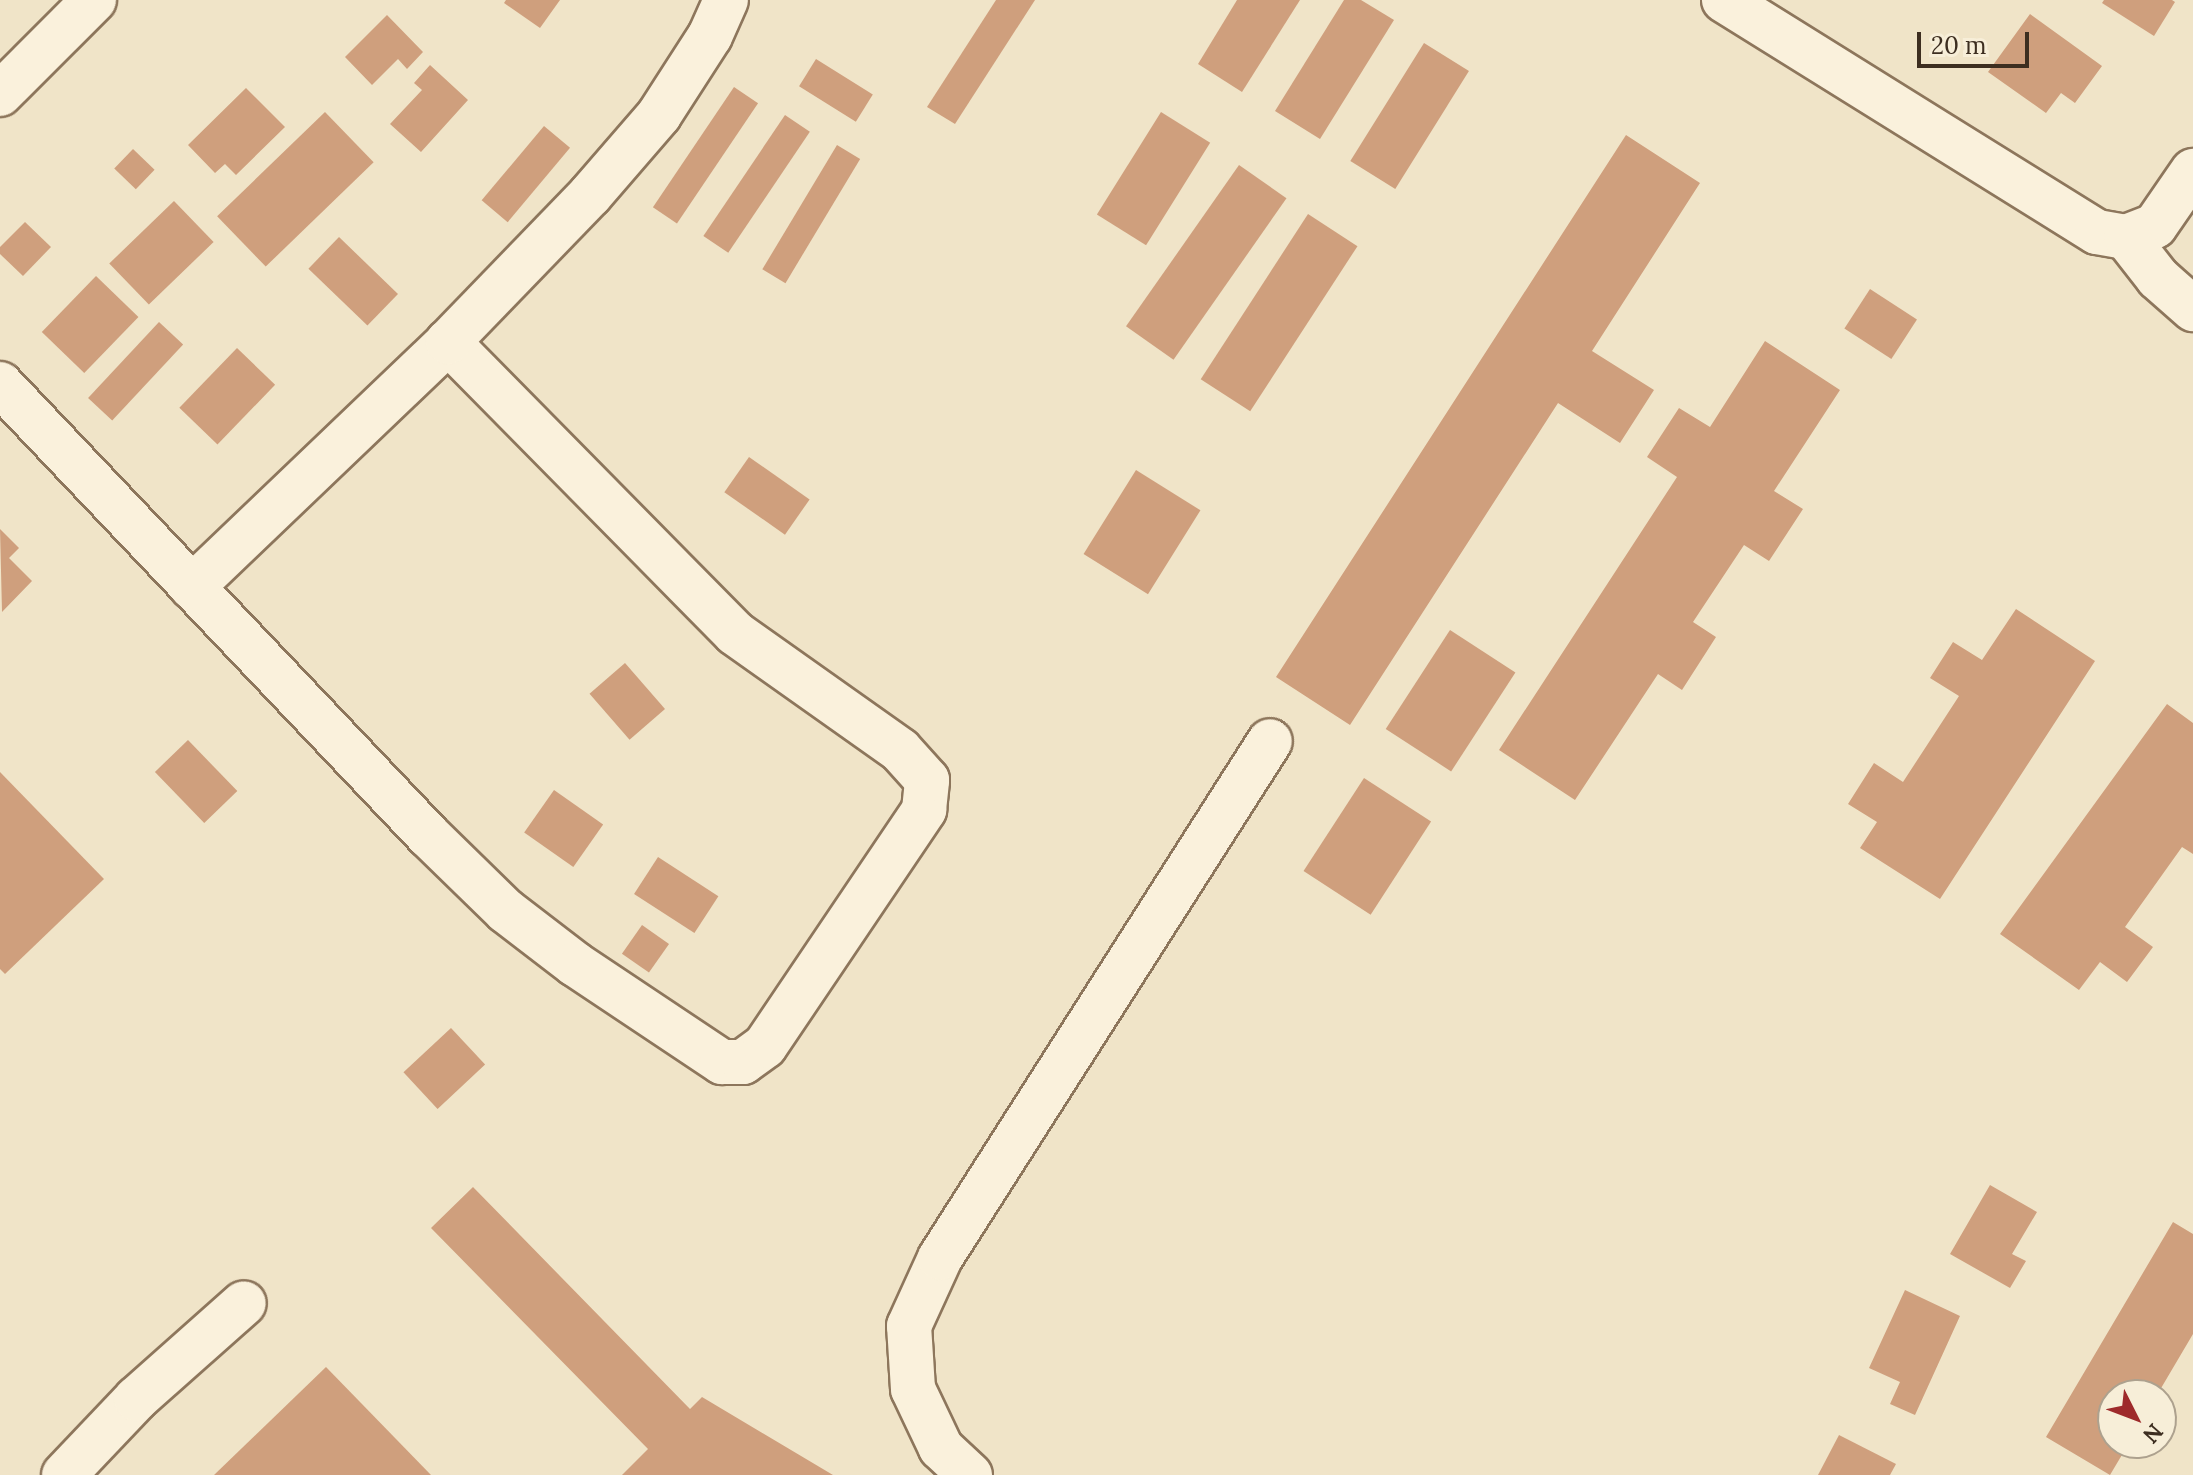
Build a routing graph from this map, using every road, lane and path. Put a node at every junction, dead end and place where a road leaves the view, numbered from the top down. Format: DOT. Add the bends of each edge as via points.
graph roads {
  1 [pos="94,0"];
  2 [pos="726,0"];
  3 [pos="1724,0"];
  4 [pos="0,94"];
  5 [pos="2193,171"];
  6 [pos="2126,237"];
  7 [pos="2193,309"];
  8 [pos="448,342"];
  9 [pos="0,384"];
  10 [pos="192,587"];
  11 [pos="1270,741"];
  12 [pos="244,1303"];
  13 [pos="64,1475"];
  14 [pos="970,1475"];
  1 -- 4 [label="street"];
  2 -- 8 [label="street" via="710,36 659,115"];
  3 -- 6 [label="street" via="2097,232"];
  5 -- 6 [label="street" via="2155,226"];
  6 -- 7 [label="street" via="2158,278"];
  8 -- 10 [label="street"];
  8 -- 10 [label="street" via="735,633 900,750 927,780 924,810 765,1046 743,1062 722,1062 506,911"];
  9 -- 10 [label="street"];
  11 -- 14 [label="street" via="940,1258 909,1326 913,1389 941,1448"];
  12 -- 13 [label="street" via="136,1399"];
}
